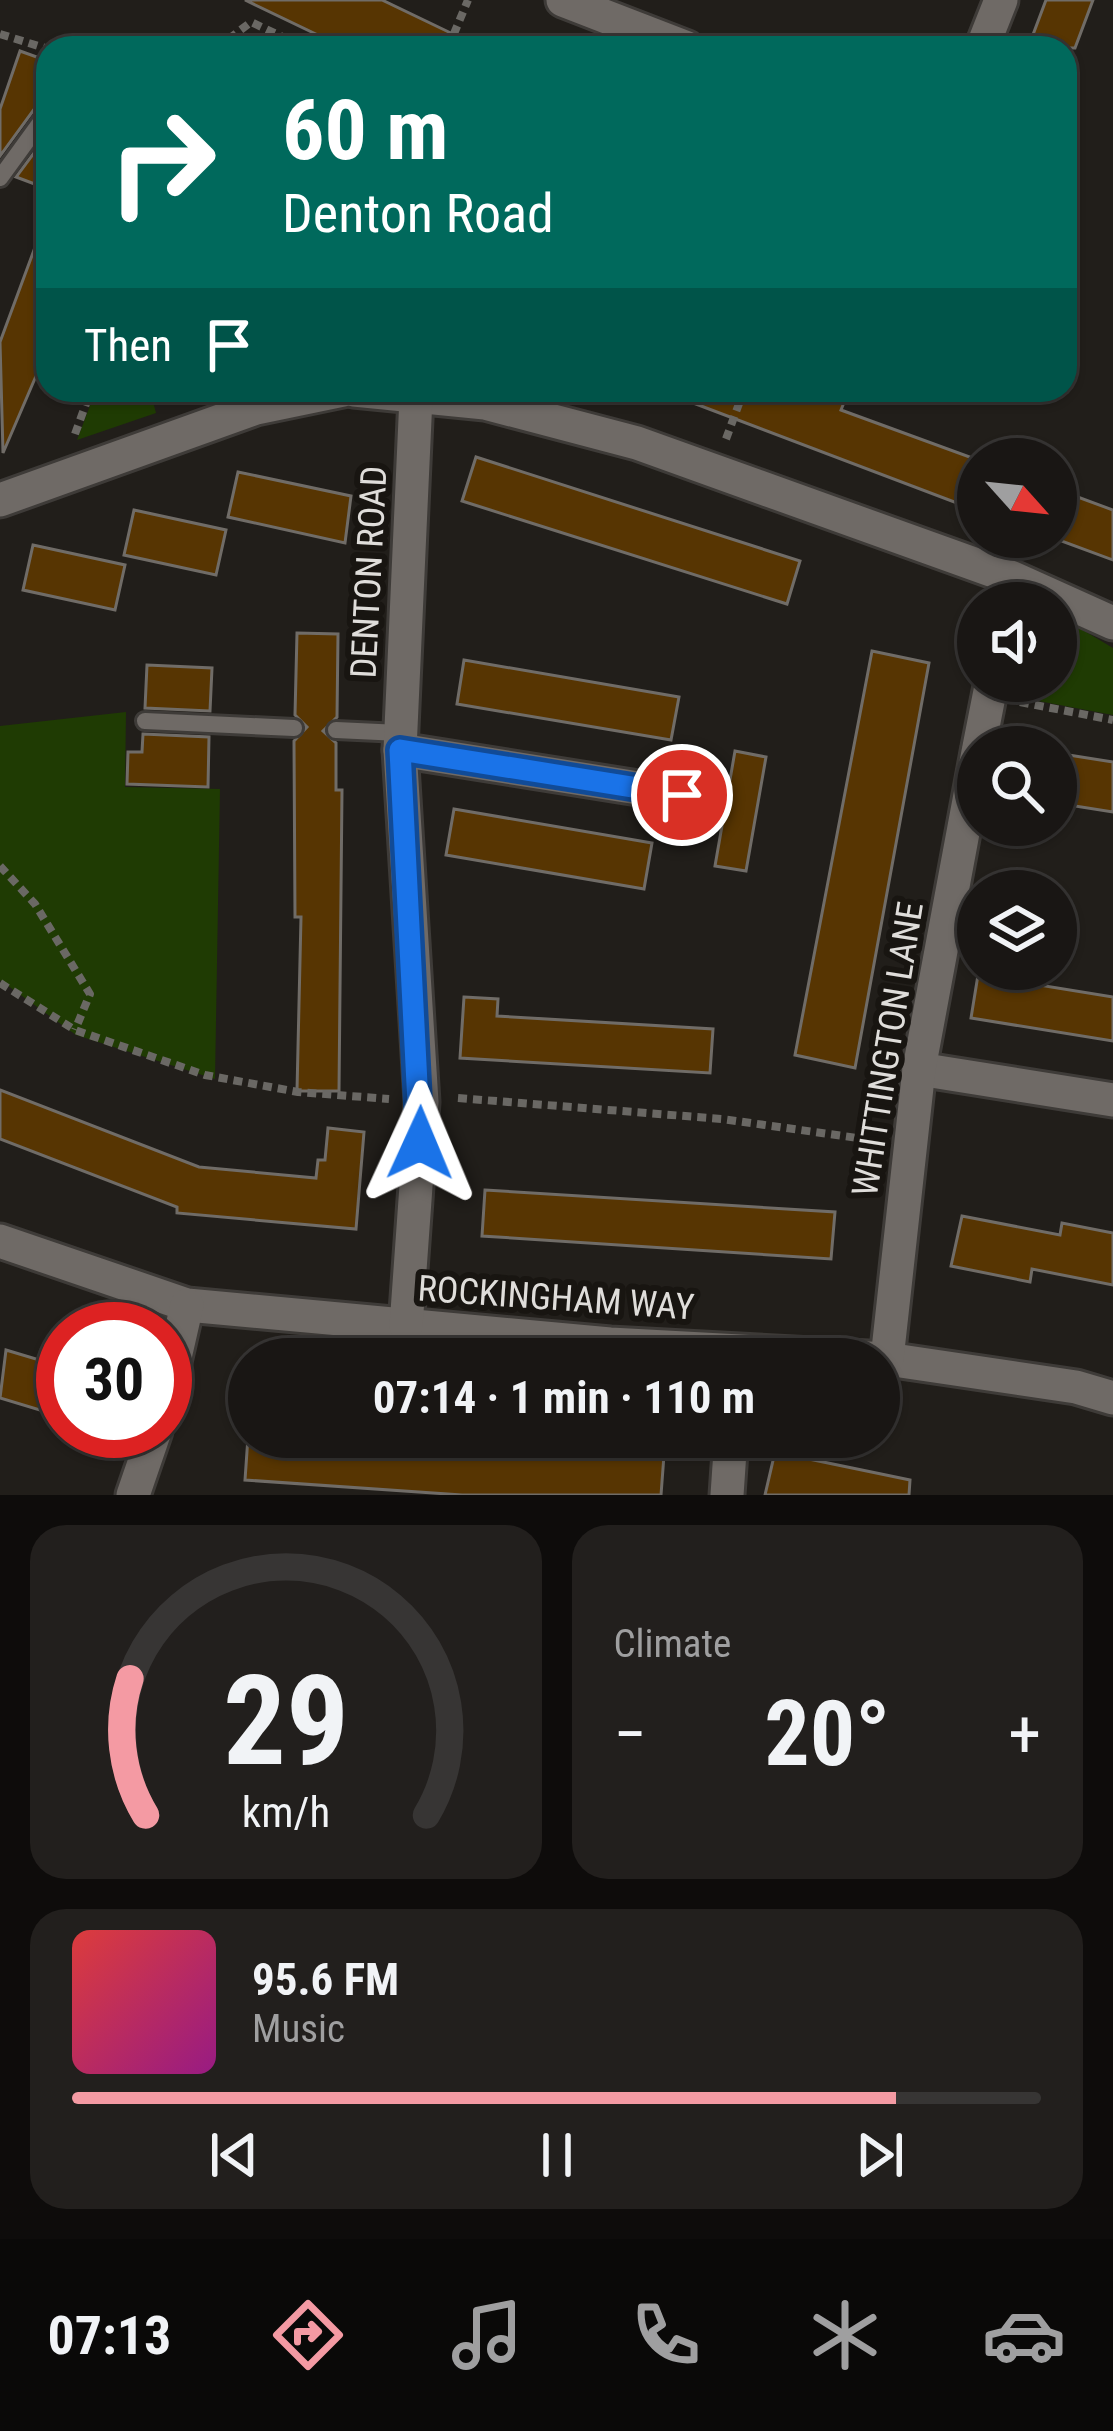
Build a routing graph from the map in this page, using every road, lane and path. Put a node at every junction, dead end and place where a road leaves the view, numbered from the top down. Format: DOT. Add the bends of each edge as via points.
graph roads {
  1 [pos="467,0"];
  2 [pos="562,0"];
  3 [pos="1001,0"];
  4 [pos="0,34"];
  5 [pos="233,36"];
  6 [pos="280,36"];
  7 [pos="453,36"];
  8 [pos="656,36"];
  9 [pos="987,36"];
  10 [pos="36,45"];
  11 [pos="36,128"];
  12 [pos="0,178"];
  13 [pos="288,402"];
  14 [pos="416,402"];
  15 [pos="465,402"];
  16 [pos="739,402"];
  17 [pos="713,472"];
  18 [pos="0,500"];
  19 [pos="988,582"];
  20 [pos="1077,611"];
  21 [pos="1113,622"];
  22 [pos="1042,702"];
  23 [pos="1113,720"];
  24 [pos="146,721"];
  25 [pos="294,728"];
  26 [pos="336,730"];
  27 [pos="400,741"];
  28 [pos="682,795"];
  29 [pos="960,846"];
  30 [pos="0,866"];
  31 [pos="0,982"];
  32 [pos="75,1030"];
  33 [pos="919,1069"];
  34 [pos="1113,1100"];
  35 [pos="422,1102"];
  36 [pos="910,1145"];
  37 [pos="0,1241"];
  38 [pos="178,1302"];
  39 [pos="192,1305"];
  40 [pos="406,1326"];
  41 [pos="543,1338"];
  42 [pos="889,1338"];
  43 [pos="900,1361"];
  44 [pos="1113,1398"];
  45 [pos="146,1458"];
  46 [pos="730,1458"];
  47 [pos="133,1495"];
  48 [pos="727,1495"];
  1 -- 7 [label="path"];
  2 -- 8 [label="street"];
  3 -- 9 [label="street"];
  4 -- 10 [label="path"];
  5 -- 6 [label="path" via="250,22"];
  11 -- 12 [label="lane"];
  13 -- 18 [label="street"];
  14 -- 27 [label="street, DENTON ROAD"];
  15 -- 17 [label="street" via="563,421"];
  16 -- 17 [label="path"];
  17 -- 19 [label="street"];
  20 -- 21 [label="street"];
  22 -- 23 [label="path"];
  24 -- 25 [label="lane"];
  26 -- 27 [label="lane"];
  27 -- 28 [label="street"];
  27 -- 35 [label="street, DENTON ROAD"];
  29 -- 33 [label="street, WHITTINGTON LANE"];
  30 -- 32 [label="path" via="90,994"];
  31 -- 32 [label="path"];
  32 -- 35 [label="path" via="206,1075"];
  33 -- 34 [label="street"];
  33 -- 36 [label="street, WHITTINGTON LANE"];
  35 -- 36 [label="path" via="470,1097 699,1117"];
  35 -- 40 [label="street, DENTON ROAD"];
  36 -- 42 [label="street, WHITTINGTON LANE"];
  37 -- 38 [label="street, ROCKINGHAM WAY"];
  39 -- 40 [label="street, ROCKINGHAM WAY"];
  40 -- 41 [label="street, ROCKINGHAM WAY"];
  43 -- 44 [label="street, ROCKINGHAM WAY"];
  45 -- 47 [label="street"];
  46 -- 48 [label="street"];
}
